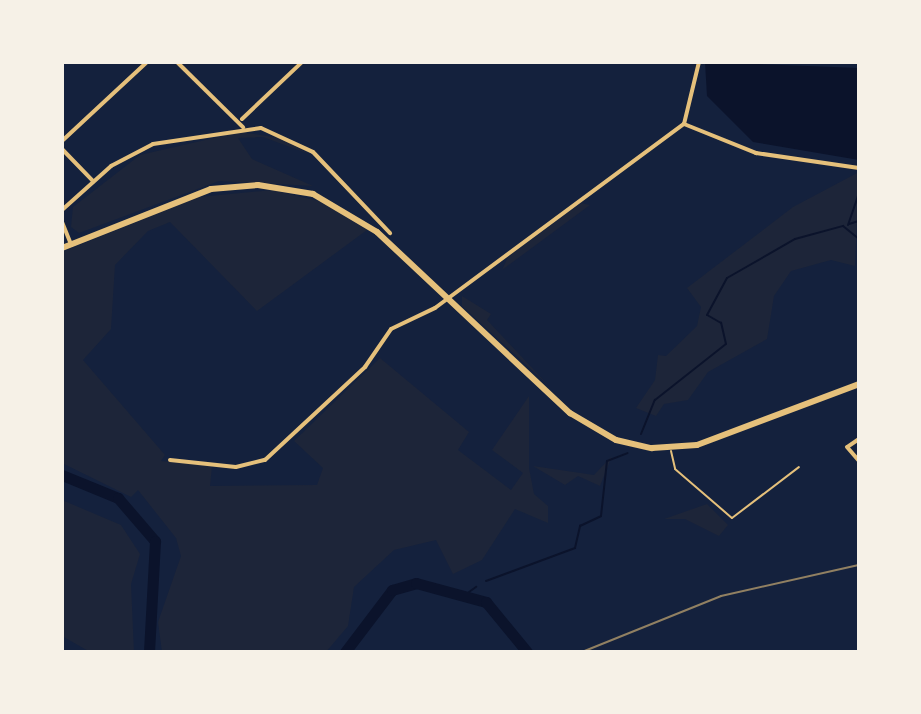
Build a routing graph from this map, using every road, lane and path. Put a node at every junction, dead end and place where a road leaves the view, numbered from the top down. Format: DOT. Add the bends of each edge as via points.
graph roads {
  1 [pos="147,62"];
  2 [pos="177,62"];
  3 [pos="302,62"];
  4 [pos="699,62"];
  5 [pos="242,119"];
  6 [pos="684,124"];
  7 [pos="243,127"];
  8 [pos="62,141"];
  9 [pos="62,149"];
  10 [pos="859,168"];
  11 [pos="93,181"];
  12 [pos="62,210"];
  13 [pos="62,222"];
  14 [pos="390,233"];
  15 [pos="71,244"];
  16 [pos="62,248"];
  17 [pos="448,298"];
  18 [pos="859,384"];
  19 [pos="859,439"];
  20 [pos="670,450"];
  21 [pos="170,460"];
  22 [pos="859,461"];
  23 [pos="799,467"];
  1 -- 8 [label="street"];
  2 -- 5 [label="street"];
  3 -- 5 [label="street"];
  4 -- 6 [label="street"];
  5 -- 7 [label="street"];
  6 -- 10 [label="street" via="756,153"];
  6 -- 17 [label="street"];
  7 -- 11 [label="street" via="153,144"];
  7 -- 14 [label="street" via="297,139"];
  9 -- 11 [label="street"];
  11 -- 12 [label="street"];
  13 -- 15 [label="street"];
  15 -- 16 [label="main road"];
  15 -- 17 [label="main road" via="194,193 270,185 313,194 357,217"];
  17 -- 20 [label="main road" via="585,424 616,440"];
  17 -- 21 [label="street" via="391,329 365,367 260,463"];
  18 -- 20 [label="main road" via="724,437"];
  19 -- 22 [label="street" via="847,446"];
  20 -- 23 [label="lane" via="675,469 732,518"];
}
